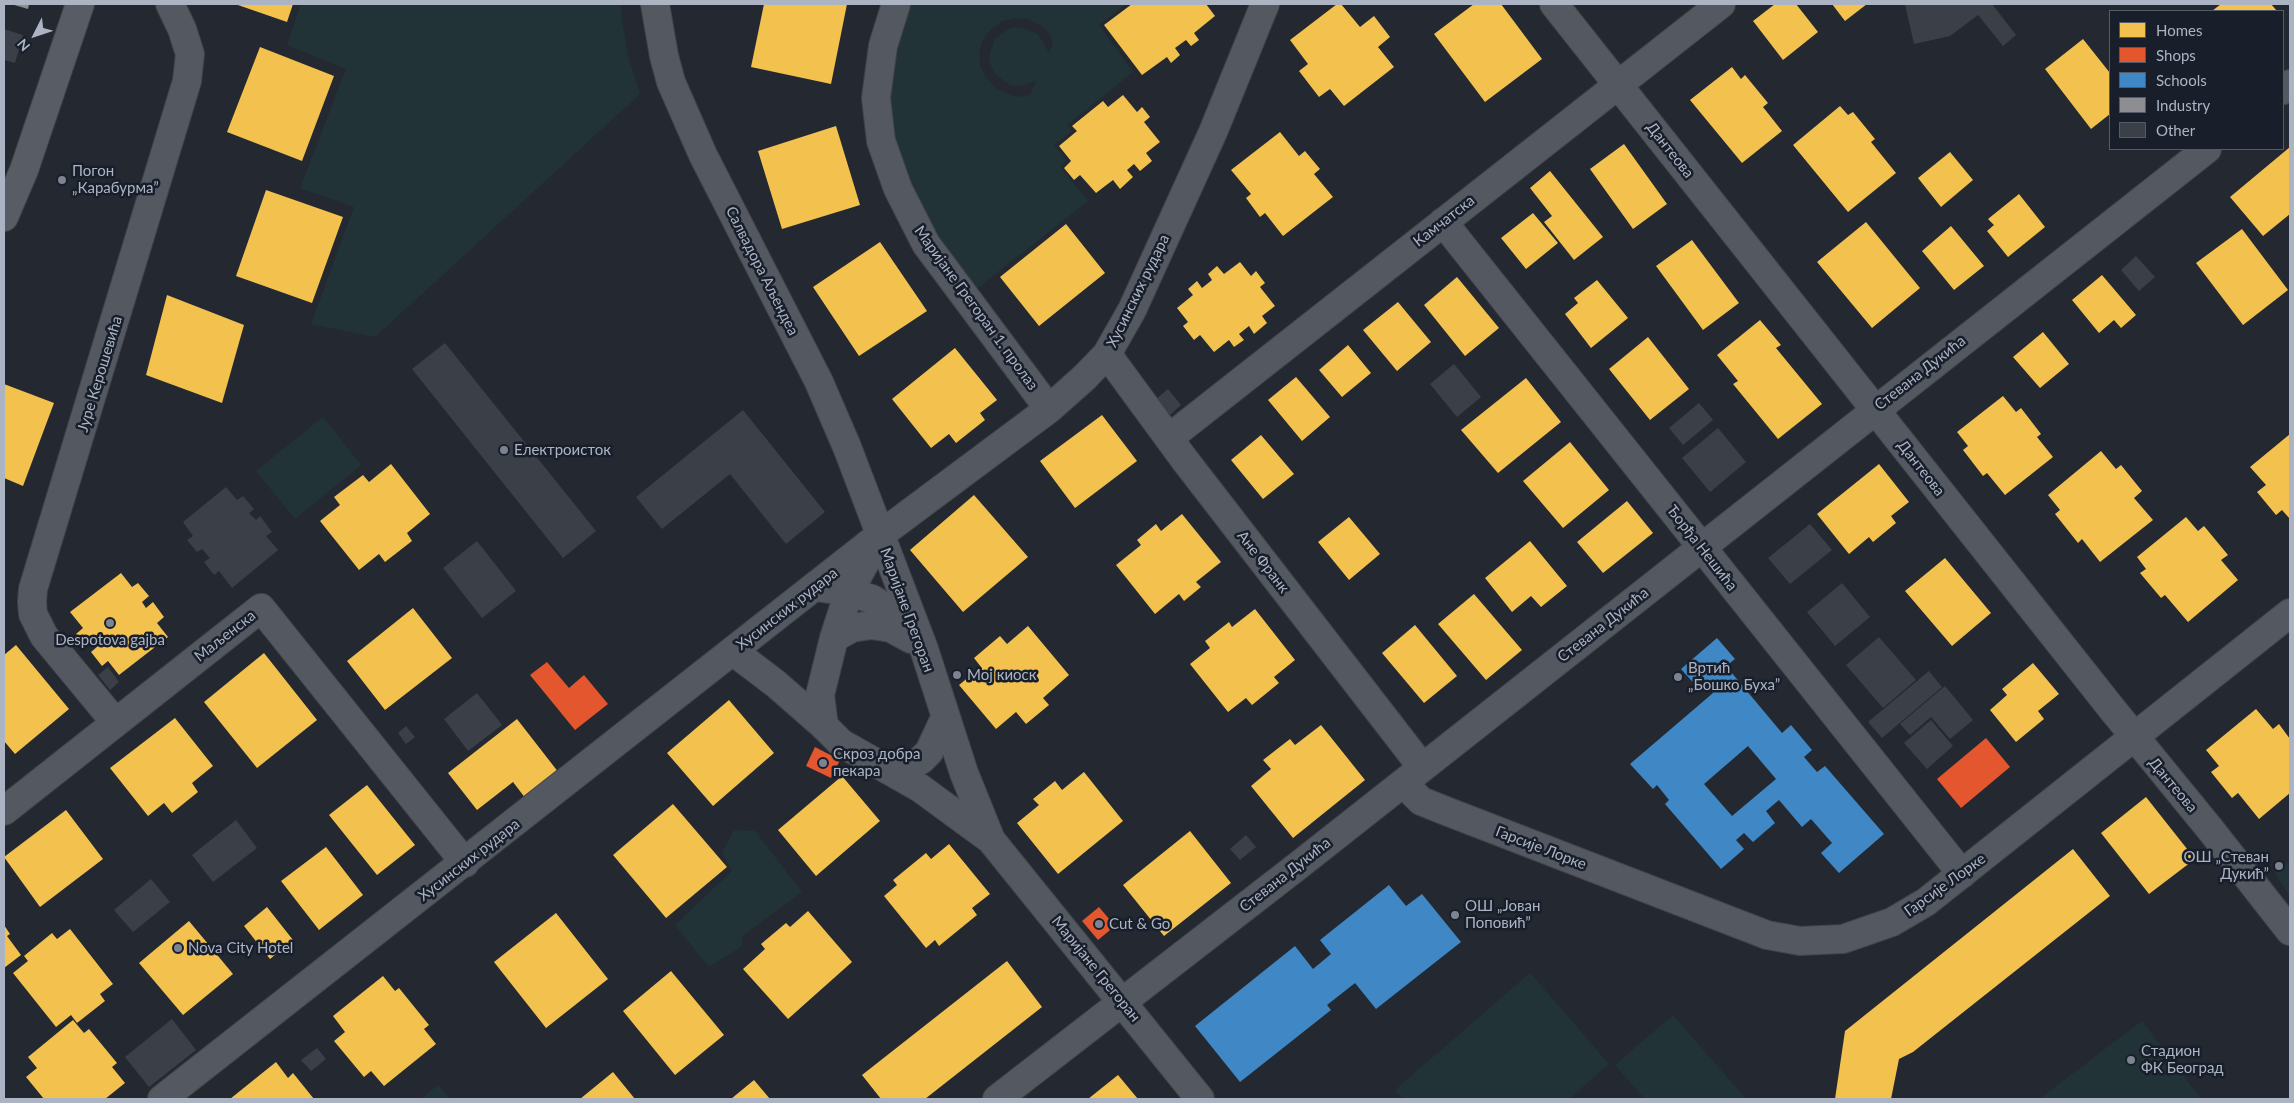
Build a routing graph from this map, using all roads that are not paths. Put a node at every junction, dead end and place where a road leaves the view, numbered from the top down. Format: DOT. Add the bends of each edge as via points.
graph roads {
  1 [pos="80,4"];
  2 [pos="170,4"];
  3 [pos="655,4"];
  4 [pos="896,4"];
  5 [pos="1264,4"];
  6 [pos="1554,4"];
  7 [pos="1721,4"];
  8 [pos="1619,85"];
  9 [pos="2206,150"];
  10 [pos="4,217"];
  11 [pos="1443,222"];
  12 [pos="1107,354"];
  13 [pos="1049,409"];
  14 [pos="1874,409"];
  15 [pos="1169,438"];
  16 [pos="880,536"];
  17 [pos="1702,547"];
  18 [pos="816,587"];
  19 [pos="849,592"];
  20 [pos="2290,613"];
  21 [pos="834,638"];
  22 [pos="924,650"];
  23 [pos="734,652"];
  24 [pos="946,718"];
  25 [pos="115,722"];
  26 [pos="824,726"];
  27 [pos="2134,737"];
  28 [pos="887,769"];
  29 [pos="1412,775"];
  30 [pos="4,811"];
  31 [pos="991,840"];
  32 [pos="465,863"];
  33 [pos="1962,874"];
  34 [pos="2290,931"];
  35 [pos="1124,1002"];
  36 [pos="162,1099"];
  37 [pos="997,1099"];
  38 [pos="1200,1099"];
  1 -- 10 [label="main road" via="24,170"];
  2 -- 25 [label="street, Јуре Керошевића" via="190,54 187,81 33,589 32,602 33,614 44,636"];
  3 -- 16 [label="street, Салвадора Аљендеа" via="671,82 713,177 819,382"];
  4 -- 13 [label="street, Маријане Грегоран 1. пролаз" via="883,46 876,98 881,141 898,190 926,244"];
  5 -- 12 [label="street, Хусинских рудара" via="1213,132 1132,310"];
  6 -- 8 [label="street, Дантеова"];
  7 -- 8 [label="street, Камчатска"];
  8 -- 11 [label="street, Камчатска"];
  8 -- 14 [label="street, Дантеова"];
  9 -- 14 [label="street, Стевана Дукића"];
  11 -- 15 [label="street, Камчатска"];
  11 -- 17 [label="street, Ђорђа Нешића"];
  12 -- 13 [label="street, Хусинских рудара"];
  12 -- 15 [label="street, Ане Франк"];
  13 -- 16 [label="street, Хусинских рудара"];
  14 -- 17 [label="street, Стевана Дукића"];
  14 -- 27 [label="street, Дантеова"];
  15 -- 29 [label="street, Ане Франк"];
  16 -- 18 [label="street, Хусинских рудара"];
  16 -- 19 [label="street, Маријане Грегоран"];
  16 -- 22 [label="street, Маријане Грегоран"];
  17 -- 29 [label="street, Стевана Дукића"];
  17 -- 33 [label="street, Ђорђа Нешића"];
  18 -- 19 [label="street"];
  18 -- 23 [label="street, Хусинских рудара"];
  19 -- 21 [label="street, Маријане Грегоран"];
  19 -- 22 [label="street" via="872,599 888,609"];
  20 -- 27 [label="street, Гарсије Лорке"];
  21 -- 22 [label="street" via="862,626 882,626 900,632"];
  21 -- 26 [label="street, Маријане Грегоран" via="821,689 820,708"];
  22 -- 24 [label="street, Маријане Грегоран"];
  23 -- 26 [label="street"];
  23 -- 32 [label="street, Хусинских рудара"];
  24 -- 28 [label="street" via="929,752 921,760 904,768"];
  24 -- 31 [label="street, Маријане Грегоран"];
  25 -- 30 [label="street, Маљенска"];
  25 -- 32 [label="street, Маљенска" via="261,608"];
  26 -- 28 [label="street, Маријане Грегоран" via="841,744"];
  27 -- 33 [label="street, Гарсије Лорке"];
  27 -- 34 [label="street, Дантеова"];
  28 -- 31 [label="street, Маријане Грегоран" via="920,788"];
  29 -- 33 [label="street, Гарсије Лорке" via="1421,800 1446,811 1767,935 1800,941 1843,939 1892,922 1926,902"];
  29 -- 35 [label="street, Стевана Дукића"];
  31 -- 35 [label="street, Маријане Грегоран"];
  32 -- 36 [label="street, Хусинских рудара"];
  35 -- 37 [label="street, Стевана Дукића"];
  35 -- 38 [label="street, Маријане Грегоран"];
}
